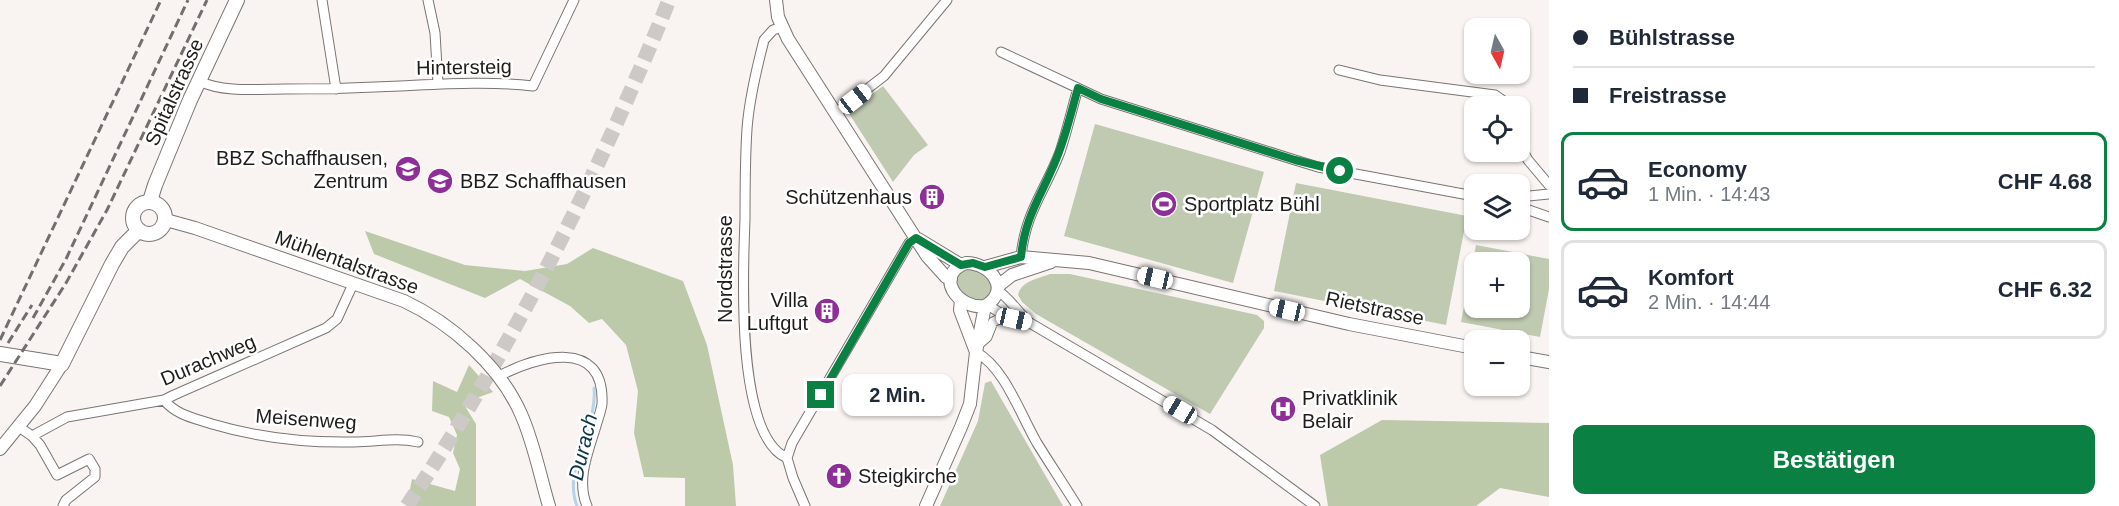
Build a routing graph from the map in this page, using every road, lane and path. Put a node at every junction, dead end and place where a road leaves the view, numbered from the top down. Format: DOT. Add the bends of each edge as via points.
graph roads {
  1 [pos="237,0"];
  2 [pos="322,0"];
  3 [pos="428,0"];
  4 [pos="574,0"];
  5 [pos="776,0"];
  6 [pos="947,0"];
  7 [pos="782,27"];
  8 [pos="1001,52"];
  9 [pos="1339,70"];
  10 [pos="199,81"];
  11 [pos="438,84"];
  12 [pos="1078,88"];
  13 [pos="336,89"];
  14 [pos="1496,96"];
  15 [pos="836,113"];
  16 [pos="1530,162"];
  17 [pos="1549,185"];
  18 [pos="1464,194"];
  19 [pos="1549,194"];
  20 [pos="1530,195"];
  21 [pos="150,201"];
  22 [pos="1530,210"];
  23 [pos="1549,217"];
  24 [pos="166,220"];
  25 [pos="139,230"];
  26 [pos="916,238"];
  27 [pos="1021,257"];
  28 [pos="1056,260"];
  29 [pos="961,265"];
  30 [pos="985,267"];
  31 [pos="951,279"];
  32 [pos="354,284"];
  33 [pos="998,288"];
  34 [pos="962,300"];
  35 [pos="987,306"];
  36 [pos="1003,315"];
  37 [pos="1030,323"];
  38 [pos="1464,346"];
  39 [pos="977,348"];
  40 [pos="0,354"];
  41 [pos="1530,359"];
  42 [pos="1549,362"];
  43 [pos="62,364"];
  44 [pos="499,376"];
  45 [pos="164,400"];
  46 [pos="20,427"];
  47 [pos="32,436"];
  48 [pos="418,442"];
  49 [pos="0,449"];
  50 [pos="787,458"];
  51 [pos="63,506"];
  52 [pos="549,506"];
  53 [pos="587,506"];
  54 [pos="805,506"];
  55 [pos="926,506"];
  56 [pos="1077,506"];
  57 [pos="1316,506"];
  1 -- 10 [label="main road, Spitalstrasse"];
  2 -- 13 [label="street"];
  3 -- 11 [label="street" via="435,33"];
  4 -- 11 [label="street, Hintersteig" via="533,86"];
  5 -- 7 [label="street"];
  6 -- 15 [label="street" via="884,76"];
  7 -- 15 [label="street"];
  7 -- 50 [label="street, Nordstrasse" via="764,40 747,127 744,327 746,362 758,418 770,444"];
  8 -- 12 [label="street"];
  9 -- 14 [label="street" via="1380,80"];
  10 -- 13 [label="street, Hintersteig" via="216,87"];
  10 -- 21 [label="main road, Spitalstrasse"];
  11 -- 13 [label="street, Hintersteig"];
  12 -- 18 [label="street" via="1101,99 1306,164"];
  12 -- 27 [label="street" via="1059,152 1031,211"];
  15 -- 26 [label="street"];
  16 -- 17 [label="street"];
  19 -- 20 [label="street"];
  21 -- 24 [label="main road" via="162,207"];
  21 -- 25 [label="main road" via="135,209 133,220"];
  22 -- 23 [label="street"];
  24 -- 25 [label="main road" via="155,233"];
  24 -- 32 [label="street, Mühlentalstrasse"];
  25 -- 43 [label="main road" via="112,264"];
  26 -- 29 [label="street"];
  26 -- 31 [label="street" via="927,256"];
  26 -- 50 [label="street" via="909,243 792,443"];
  27 -- 28 [label="street, Rietstrasse"];
  27 -- 30 [label="street"];
  28 -- 33 [label="street, Rietstrasse" via="1012,275"];
  28 -- 38 [label="street, Rietstrasse" via="1089,262 1349,324"];
  29 -- 30 [label="street"];
  29 -- 31 [label="street" via="953,271"];
  30 -- 33 [label="street"];
  31 -- 34 [label="street" via="952,289"];
  32 -- 44 [label="street, Mühlentalstrasse" via="404,301 432,317"];
  32 -- 45 [label="street, Durachweg" via="337,319 326,328"];
  33 -- 35 [label="street"];
  33 -- 37 [label="street"];
  34 -- 35 [label="street" via="976,307"];
  34 -- 39 [label="street" via="960,310"];
  35 -- 36 [label="street"];
  35 -- 39 [label="street"];
  36 -- 37 [label="street"];
  36 -- 39 [label="street" via="993,322"];
  37 -- 57 [label="street" via="1212,430"];
  39 -- 55 [label="street" via="970,404"];
  39 -- 56 [label="street" via="996,369"];
  40 -- 43 [label="main road"];
  41 -- 42 [label="street"];
  43 -- 46 [label="street"];
  44 -- 52 [label="street, Mühlentalstrasse" via="521,415"];
  44 -- 53 [label="street" via="544,359 567,356 583,361 595,373 602,405 583,472 582,495"];
  45 -- 47 [label="street, Durachweg" via="67,417"];
  45 -- 48 [label="street, Meisenweg" via="184,415 263,437 322,442 402,438"];
  46 -- 47 [label="street"];
  46 -- 49 [label="street"];
  47 -- 51 [label="street" via="57,475 88,459 95,469 95,477"];
  50 -- 54 [label="street, Nordstrasse"];
}
